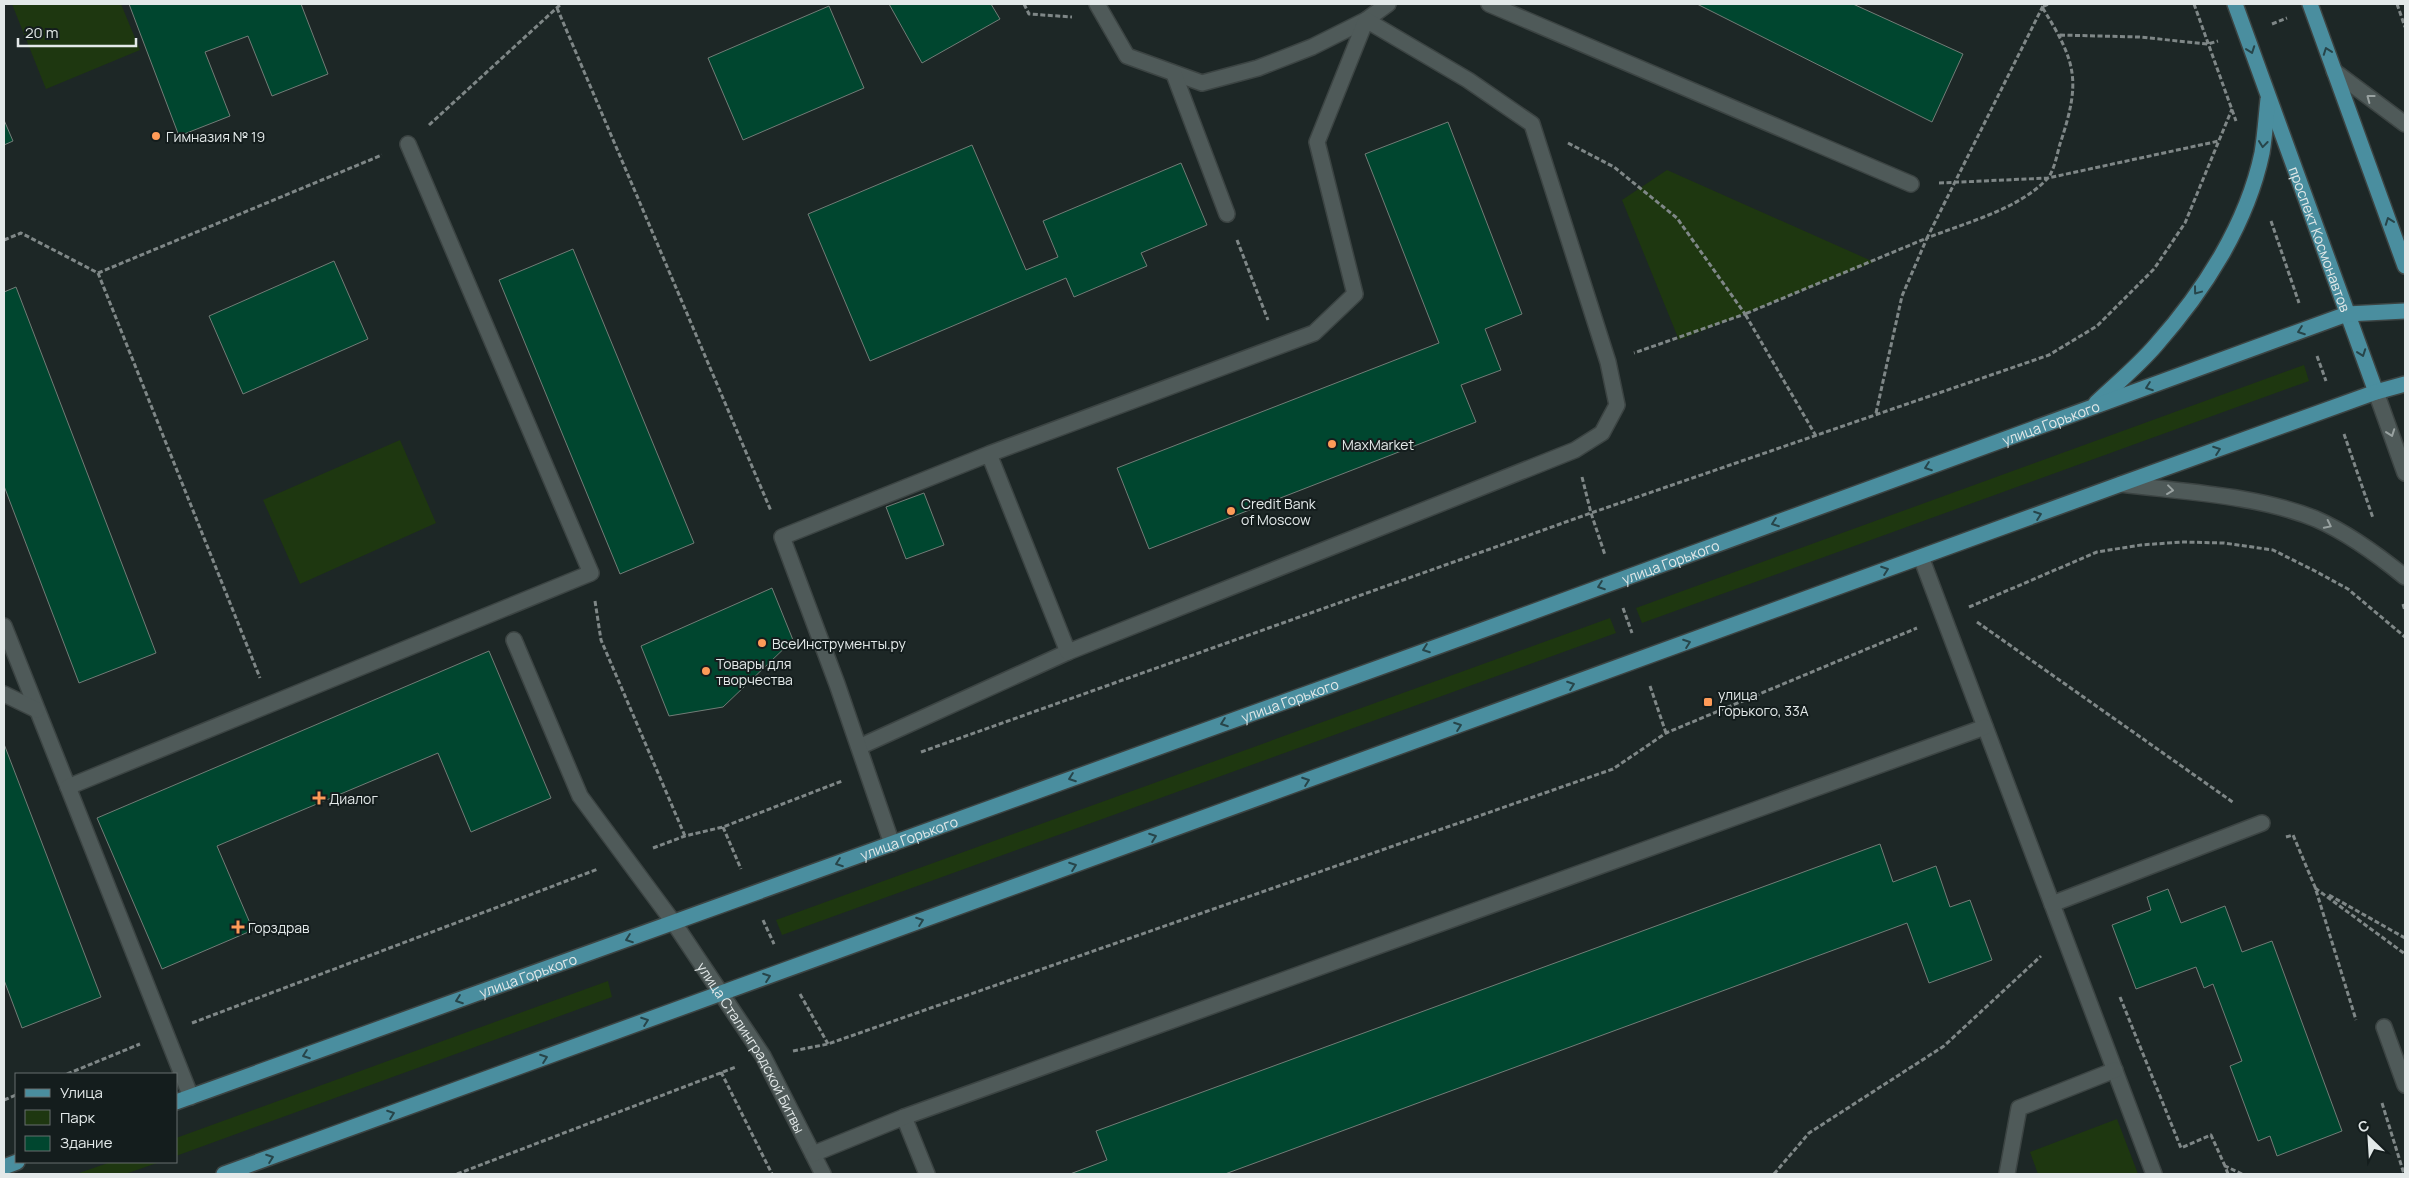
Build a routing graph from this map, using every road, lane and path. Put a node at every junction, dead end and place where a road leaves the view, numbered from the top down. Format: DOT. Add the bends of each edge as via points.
graph roads {
  1 [pos="561,4"];
  2 [pos="1024,4"];
  3 [pos="1097,4"];
  4 [pos="1388,4"];
  5 [pos="1489,4"];
  6 [pos="2049,4"];
  7 [pos="2194,4"];
  8 [pos="2235,4"];
  9 [pos="2310,4"];
  10 [pos="2397,4"];
  11 [pos="2043,5"];
  12 [pos="557,8"];
  13 [pos="1107,20"];
  14 [pos="1366,20"];
  15 [pos="2405,26"];
  16 [pos="2060,35"];
  17 [pos="2334,71"];
  18 [pos="1174,74"];
  19 [pos="2268,96"];
  20 [pos="2232,109"];
  21 [pos="1532,124"];
  22 [pos="2405,124"];
  23 [pos="2219,141"];
  24 [pos="408,144"];
  25 [pos="2048,178"];
  26 [pos="1955,182"];
  27 [pos="1911,184"];
  28 [pos="1227,214"];
  29 [pos="1927,238"];
  30 [pos="4,240"];
  31 [pos="2405,266"];
  32 [pos="98,273"];
  33 [pos="2405,311"];
  34 [pos="1745,314"];
  35 [pos="2347,314"];
  36 [pos="1278,347"];
  37 [pos="1608,362"];
  38 [pos="2405,384"];
  39 [pos="2376,392"];
  40 [pos="2091,408"];
  41 [pos="1876,414"];
  42 [pos="1816,436"];
  43 [pos="989,454"];
  44 [pos="2405,474"];
  45 [pos="2121,484"];
  46 [pos="782,537"];
  47 [pos="1921,557"];
  48 [pos="591,573"];
  49 [pos="2405,577"];
  50 [pos="1960,611"];
  51 [pos="1944,617"];
  52 [pos="4,626"];
  53 [pos="2405,637"];
  54 [pos="514,640"];
  55 [pos="1068,652"];
  56 [pos="4,694"];
  57 [pos="271,704"];
  58 [pos="38,710"];
  59 [pos="1986,727"];
  60 [pos="859,747"];
  61 [pos="914,755"];
  62 [pos="868,772"];
  63 [pos="68,787"];
  64 [pos="2262,823"];
  65 [pos="723,827"];
  66 [pos="684,836"];
  67 [pos="2278,840"];
  68 [pos="892,844"];
  69 [pos="627,858"];
  70 [pos="2315,887"];
  71 [pos="752,895"];
  72 [pos="2052,904"];
  73 [pos="674,923"];
  74 [pos="2064,935"];
  75 [pos="2405,938"];
  76 [pos="2405,954"];
  77 [pos="786,970"];
  78 [pos="722,994"];
  79 [pos="2119,995"];
  80 [pos="2384,1027"];
  81 [pos="164,1034"];
  82 [pos="828,1044"];
  83 [pos="763,1056"];
  84 [pos="2115,1070"];
  85 [pos="722,1072"];
  86 [pos="69,1073"];
  87 [pos="175,1073"];
  88 [pos="178,1082"];
  89 [pos="2405,1085"];
  90 [pos="183,1099"];
  91 [pos="904,1117"];
  92 [pos="813,1154"];
  93 [pos="2225,1166"];
  94 [pos="224,1174"];
  95 [pos="457,1174"];
  96 [pos="772,1174"];
  97 [pos="823,1174"];
  98 [pos="927,1174"];
  99 [pos="1774,1174"];
  100 [pos="2007,1174"];
  101 [pos="2154,1174"];
  102 [pos="2228,1174"];
  103 [pos="2242,1174"];
  1 -- 12 [label="path"];
  2 -- 13 [label="path" via="1029,14"];
  3 -- 13 [label="street"];
  4 -- 14 [label="street"];
  5 -- 27 [label="street"];
  6 -- 11 [label="path"];
  7 -- 16 [label="path" via="2208,44 2140,37"];
  8 -- 19 [label="main road, проспект Космонавтов, one-way"];
  17 -- 9 [label="main road, one-way"];
  10 -- 15 [label="path"];
  11 -- 16 [label="path"];
  11 -- 26 [label="path"];
  12 -- 24 [label="path"];
  12 -- 46 [label="path"];
  13 -- 18 [label="street" via="1127,56"];
  14 -- 18 [label="street" via="1312,47 1258,68 1202,83"];
  14 -- 21 [label="street" via="1468,80"];
  14 -- 36 [label="street" via="1317,142 1355,294 1314,333"];
  16 -- 25 [label="path" via="2072,63 2073,89 2066,126"];
  22 -- 17 [label="street, one-way"];
  31 -- 17 [label="main road, one-way"];
  18 -- 28 [label="street"];
  19 -- 35 [label="main road, проспект Космонавтов"];
  19 -- 40 [label="main road, one-way" via="2256,177 2234,235 2156,346"];
  20 -- 23 [label="path"];
  21 -- 34 [label="path" via="1614,167 1677,218"];
  21 -- 37 [label="street"];
  23 -- 25 [label="path"];
  23 -- 41 [label="path" via="2185,223 2154,269 2097,326 2049,355"];
  24 -- 32 [label="path"];
  24 -- 48 [label="street"];
  25 -- 26 [label="path"];
  25 -- 29 [label="path" via="2018,202"];
  26 -- 27 [label="path"];
  26 -- 29 [label="path"];
  28 -- 36 [label="path"];
  29 -- 34 [label="path"];
  29 -- 41 [label="path" via="1902,296"];
  30 -- 32 [label="path" via="21,233"];
  32 -- 57 [label="path"];
  33 -- 35 [label="main road, улица Горького"];
  34 -- 37 [label="path"];
  34 -- 42 [label="path"];
  35 -- 39 [label="main road, проспект Космонавтов, one-way"];
  35 -- 40 [label="main road, улица Горького, one-way"];
  36 -- 43 [label="street"];
  37 -- 55 [label="street" via="1617,405 1602,433 1575,450"];
  38 -- 39 [label="main road"];
  39 -- 44 [label="street, проспект Космонавтов, one-way"];
  45 -- 39 [label="main road, one-way"];
  40 -- 68 [label="main road, улица Горького, one-way"];
  41 -- 42 [label="path"];
  42 -- 61 [label="path"];
  43 -- 46 [label="street"];
  43 -- 55 [label="street"];
  47 -- 45 [label="main road, one-way"];
  45 -- 49 [label="street, one-way" via="2224,497 2315,519 2343,533"];
  46 -- 60 [label="street"];
  47 -- 51 [label="street"];
  77 -- 47 [label="main road, one-way"];
  48 -- 57 [label="street"];
  48 -- 66 [label="path" via="601,640"];
  50 -- 51 [label="path"];
  50 -- 53 [label="path" via="2097,552 2182,542 2224,543 2272,550 2315,571 2348,589"];
  50 -- 64 [label="path"];
  51 -- 59 [label="street"];
  51 -- 82 [label="path" via="1666,732 1614,769"];
  52 -- 58 [label="street"];
  54 -- 69 [label="street, улица Сталинградской Битвы" via="580,796"];
  55 -- 60 [label="street"];
  56 -- 58 [label="street"];
  57 -- 63 [label="street"];
  58 -- 63 [label="street"];
  59 -- 72 [label="street"];
  59 -- 91 [label="street"];
  60 -- 62 [label="street"];
  62 -- 65 [label="path"];
  62 -- 68 [label="street"];
  63 -- 81 [label="street"];
  64 -- 72 [label="street"];
  65 -- 66 [label="path"];
  65 -- 71 [label="path"];
  66 -- 69 [label="path"];
  67 -- 70 [label="path" via="2293,835"];
  68 -- 71 [label="main road, улица Горького, one-way"];
  69 -- 73 [label="street, улица Сталинградской Битвы"];
  69 -- 81 [label="path"];
  70 -- 75 [label="path"];
  70 -- 76 [label="path"];
  71 -- 73 [label="main road, улица Горького"];
  71 -- 77 [label="path"];
  72 -- 74 [label="street"];
  73 -- 78 [label="street, улица Сталинградской Битвы"];
  73 -- 90 [label="main road, улица Горького, one-way"];
  74 -- 84 [label="street"];
  74 -- 99 [label="path" via="1944,1046 1809,1133"];
  78 -- 77 [label="main road, one-way"];
  77 -- 82 [label="path"];
  78 -- 83 [label="street, улица Сталинградской Битвы"];
  94 -- 78 [label="main road, one-way"];
  79 -- 93 [label="path" via="2182,1148 2211,1135"];
  80 -- 89 [label="street"];
  81 -- 86 [label="path"];
  81 -- 87 [label="street"];
  82 -- 83 [label="path"];
  83 -- 85 [label="path"];
  83 -- 92 [label="street, улица Сталинградской Битвы"];
  84 -- 100 [label="street" via="2018,1108"];
  84 -- 101 [label="street"];
  85 -- 95 [label="path"];
  85 -- 96 [label="path"];
  88 -- 90 [label="street"];
  91 -- 92 [label="street"];
  91 -- 98 [label="street"];
  92 -- 97 [label="street, улица Сталинградской Битвы"];
  93 -- 102 [label="path"];
  93 -- 103 [label="path"];
}
